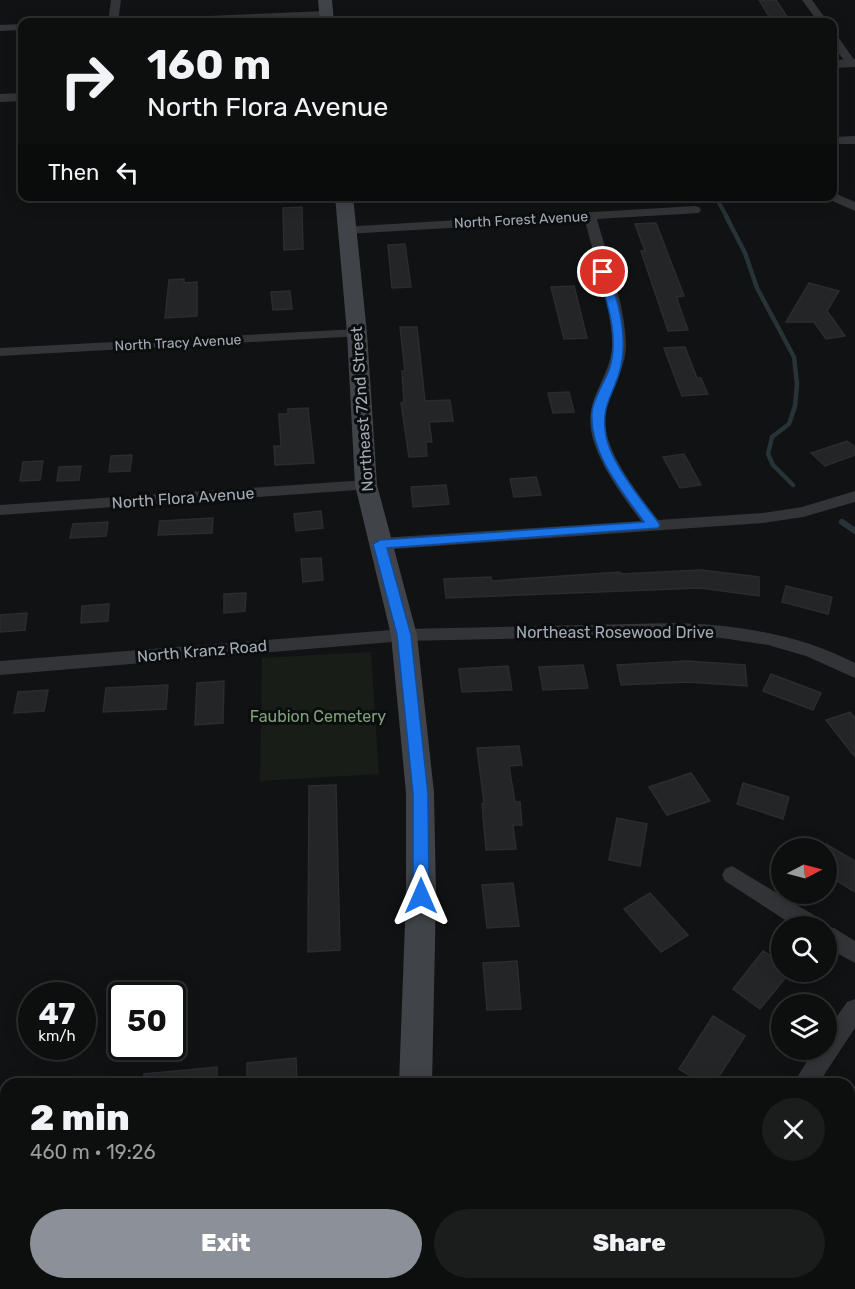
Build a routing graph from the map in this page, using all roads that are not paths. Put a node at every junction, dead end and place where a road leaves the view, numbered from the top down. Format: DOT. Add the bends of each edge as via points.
graph roads {
  1 [pos="116,0"];
  2 [pos="807,0"];
  3 [pos="326,12"];
  4 [pos="114,18"];
  5 [pos="213,18"];
  6 [pos="820,18"];
  7 [pos="18,27"];
  8 [pos="0,28"];
  9 [pos="837,43"];
  10 [pos="837,64"];
  11 [pos="853,64"];
  12 [pos="18,97"];
  13 [pos="0,98"];
  14 [pos="855,140"];
  15 [pos="837,141"];
  16 [pos="837,198"];
  17 [pos="344,201"];
  18 [pos="855,207"];
  19 [pos="695,210"];
  20 [pos="590,216"];
  21 [pos="346,230"];
  22 [pos="357,333"];
  23 [pos="0,352"];
  24 [pos="366,485"];
  25 [pos="855,496"];
  26 [pos="0,510"];
  27 [pos="653,525"];
  28 [pos="380,544"];
  29 [pos="404,635"];
  30 [pos="0,668"];
  31 [pos="855,671"];
  32 [pos="732,875"];
  33 [pos="797,916"];
  34 [pos="837,942"];
  35 [pos="855,953"];
  36 [pos="855,1009"];
  37 [pos="416,1078"];
  38 [pos="809,1078"];
  1 -- 4 [label="street"];
  2 -- 6 [label="street"];
  3 -- 5 [label="street"];
  7 -- 8 [label="street"];
  9 -- 11 [label="street"];
  10 -- 11 [label="street"];
  12 -- 13 [label="street"];
  14 -- 15 [label="street"];
  16 -- 18 [label="street"];
  17 -- 21 [label="main road, Northeast 72nd Street"];
  19 -- 20 [label="street, North Forest Avenue"];
  20 -- 21 [label="street, North Forest Avenue"];
  20 -- 27 [label="street" via="618,325 619,346 616,368 598,411 600,438 621,482"];
  21 -- 22 [label="main road, Northeast 72nd Street"];
  22 -- 23 [label="street, North Tracy Avenue"];
  22 -- 24 [label="main road, Northeast 72nd Street"];
  24 -- 26 [label="street, North Flora Avenue"];
  24 -- 28 [label="main road, Northeast 72nd Street"];
  25 -- 27 [label="street" via="783,515"];
  27 -- 28 [label="street"];
  28 -- 29 [label="main road, Northeast 72nd Street"];
  29 -- 30 [label="street, North Kranz Road"];
  29 -- 31 [label="street, Northeast Rosewood Drive" via="706,630 775,640 828,657"];
  29 -- 37 [label="main road, Northeast 72nd Street" via="420,794"];
  32 -- 33 [label="street"];
  34 -- 35 [label="street"];
  36 -- 38 [label="street"];
}
